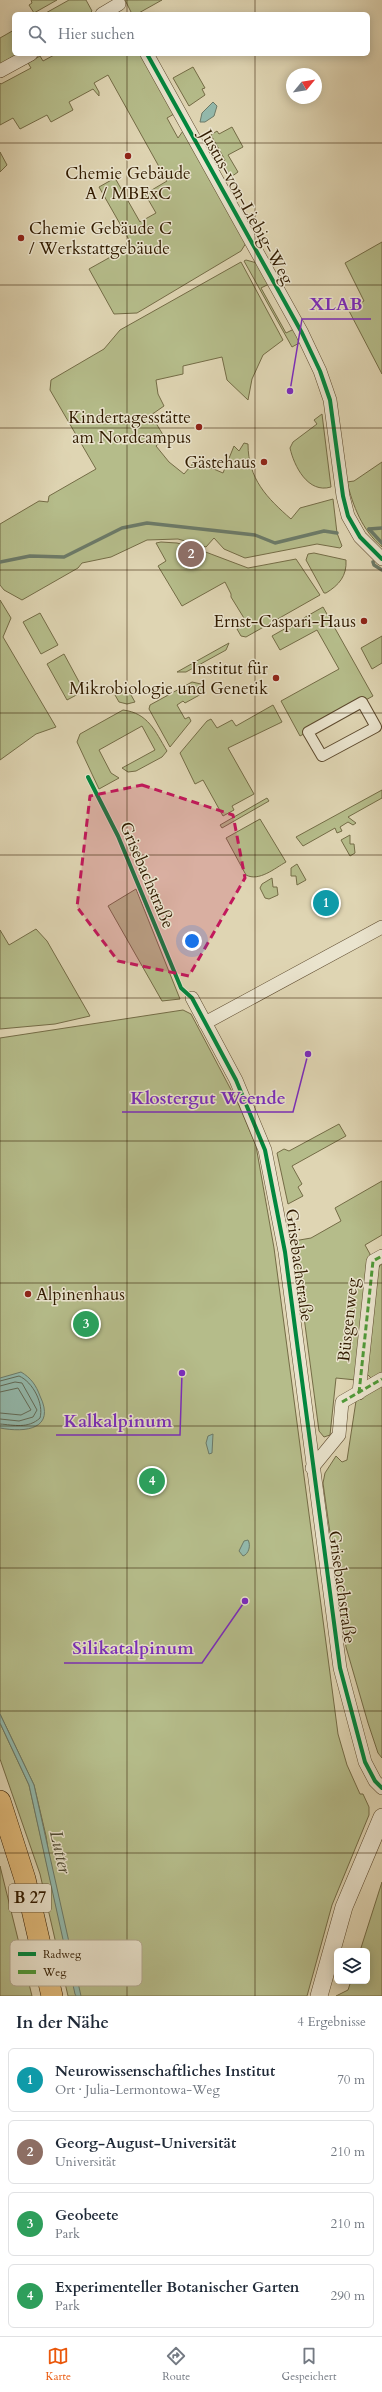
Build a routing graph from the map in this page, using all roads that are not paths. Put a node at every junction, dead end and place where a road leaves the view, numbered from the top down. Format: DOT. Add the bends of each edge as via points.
graph roads {
  1 [pos="120,6"];
  2 [pos="106,12"];
  3 [pos="28,56"];
  4 [pos="148,56"];
  5 [pos="0,72"];
  6 [pos="382,559"];
  7 [pos="362,702"];
  8 [pos="382,927"];
  9 [pos="192,998"];
  10 [pos="205,1023"];
  11 [pos="382,1256"];
  12 [pos="382,1379"];
  13 [pos="359,1393"];
  14 [pos="312,1468"];
  15 [pos="356,1726"];
  16 [pos="382,1779"];
  17 [pos="382,1788"];
  18 [pos="0,1801"];
  19 [pos="382,1817"];
  20 [pos="382,1826"];
  21 [pos="372,1840"];
  22 [pos="39,1940"];
  23 [pos="50,1986"];
  24 [pos="52,1996"];
  25 [pos="319,1996"];
  1 -- 2 [label="street"];
  3 -- 5 [label="street"];
  4 -- 6 [label="street, Justus-von-Liebig-Weg" via="302,333 320,371 330,400 348,516 360,537"];
  7 -- 7 [label="street" via="376,727 322,756 308,732"];
  8 -- 10 [label="street"];
  9 -- 10 [label="street, Grisebachstraße"];
  10 -- 14 [label="street, Grisebachstraße" via="241,1091 265,1150 285,1252"];
  11 -- 13 [label="street, Büsgenweg" via="373,1261"];
  12 -- 13 [label="street"];
  13 -- 14 [label="street" via="342,1402 339,1435"];
  14 -- 15 [label="street, Grisebachstraße" via="340,1668"];
  15 -- 16 [label="street, Grisebachstraße"];
  15 -- 17 [label="street, Grisebachstraße" via="365,1762 375,1781"];
  18 -- 22 [label="main road, B 27" via="25,1879"];
  19 -- 21 [label="street"];
  20 -- 21 [label="street"];
  21 -- 25 [label="street" via="344,1907"];
  23 -- 24 [label="main road, B 27"];
}
